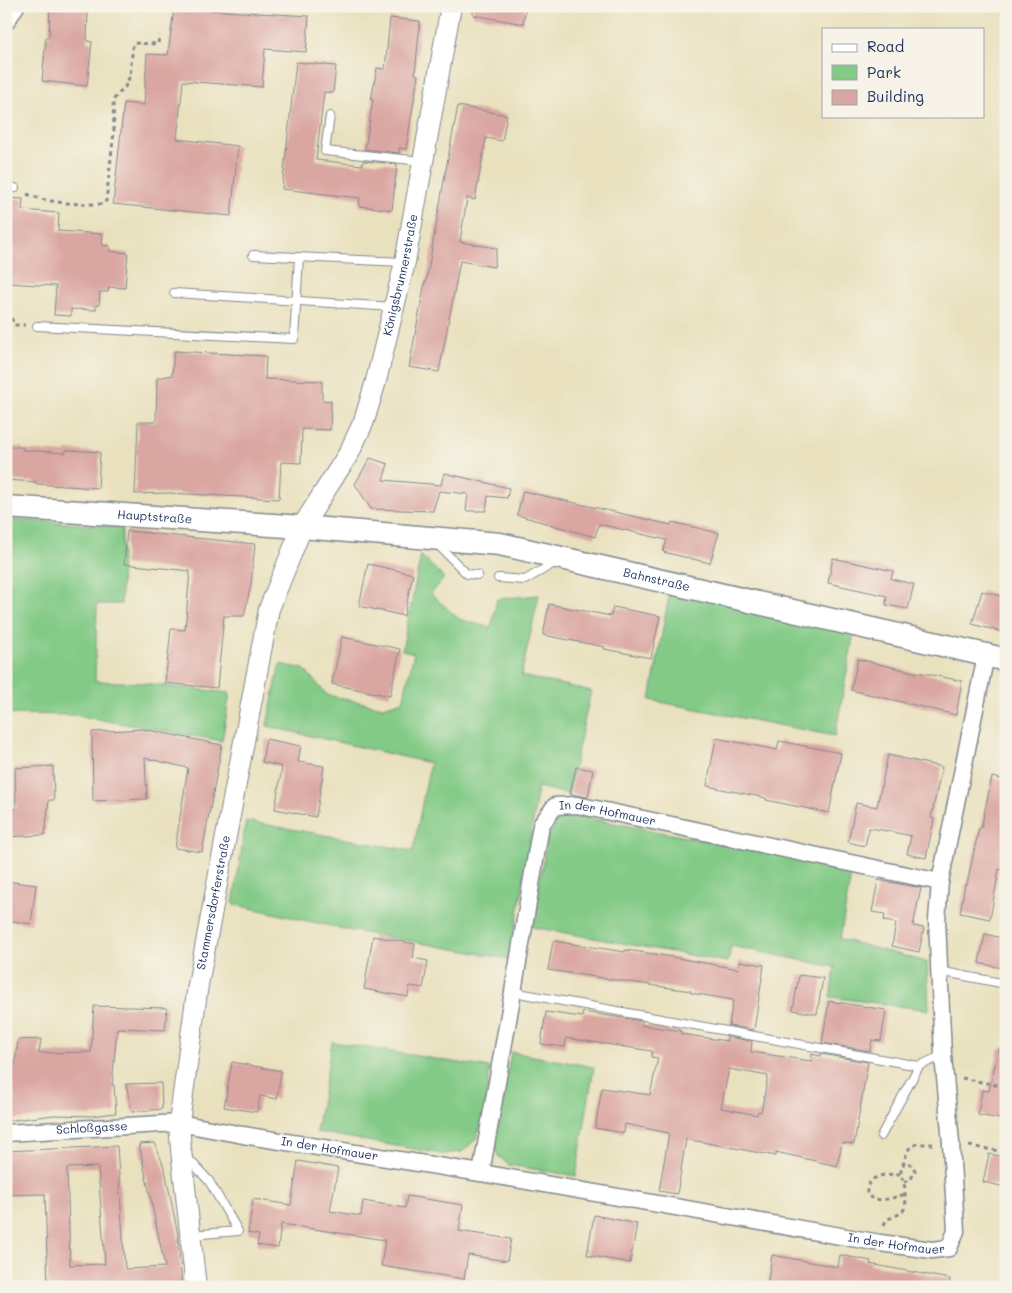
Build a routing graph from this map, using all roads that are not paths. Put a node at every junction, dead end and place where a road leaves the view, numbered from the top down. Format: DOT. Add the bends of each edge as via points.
graph roads {
  1 [pos="16,6"];
  2 [pos="451,6"];
  3 [pos="6,22"];
  4 [pos="330,116"];
  5 [pos="423,161"];
  6 [pos="6,187"];
  7 [pos="16,188"];
  8 [pos="253,255"];
  9 [pos="299,257"];
  10 [pos="404,262"];
  11 [pos="174,293"];
  12 [pos="297,301"];
  13 [pos="394,307"];
  14 [pos="37,326"];
  15 [pos="6,507"];
  16 [pos="302,527"];
  17 [pos="431,538"];
  18 [pos="562,558"];
  19 [pos="478,575"];
  20 [pos="498,578"];
  21 [pos="996,657"];
  22 [pos="940,882"];
  23 [pos="939,971"];
  24 [pos="1006,984"];
  25 [pos="513,992"];
  26 [pos="943,1055"];
  27 [pos="919,1066"];
  28 [pos="179,1123"];
  29 [pos="6,1133"];
  30 [pos="882,1136"];
  31 [pos="181,1150"];
  32 [pos="481,1173"];
  33 [pos="190,1235"];
  34 [pos="196,1287"];
  1 -- 3 [label="street"];
  2 -- 5 [label="street, Königsbrunnerstraße"];
  4 -- 5 [label="lane" via="325,151"];
  5 -- 10 [label="street, Königsbrunnerstraße"];
  6 -- 7 [label="lane"];
  8 -- 9 [label="lane"];
  9 -- 10 [label="lane"];
  9 -- 12 [label="lane"];
  10 -- 13 [label="street, Königsbrunnerstraße"];
  11 -- 12 [label="lane"];
  12 -- 13 [label="lane"];
  12 -- 14 [label="lane" via="294,339"];
  13 -- 16 [label="street, Königsbrunnerstraße" via="364,420 349,453"];
  15 -- 16 [label="main road, Hauptstraße"];
  16 -- 17 [label="main road, Bahnstraße"];
  16 -- 28 [label="street, Stammersdorferstraße" via="270,609 198,985"];
  17 -- 18 [label="main road, Bahnstraße" via="500,544"];
  17 -- 19 [label="lane" via="467,574"];
  18 -- 20 [label="lane" via="525,580"];
  18 -- 21 [label="main road, Bahnstraße"];
  21 -- 22 [label="street, In der Hofmauer"];
  22 -- 23 [label="street, In der Hofmauer" via="937,920"];
  22 -- 25 [label="street, In der Hofmauer" via="576,806 555,806 541,825"];
  23 -- 24 [label="lane"];
  23 -- 26 [label="street, In der Hofmauer"];
  25 -- 27 [label="lane"];
  25 -- 32 [label="street, In der Hofmauer"];
  26 -- 27 [label="lane"];
  26 -- 32 [label="street, In der Hofmauer" via="956,1231 949,1248 932,1250 880,1243"];
  27 -- 30 [label="lane"];
  28 -- 29 [label="street, Schloßgasse"];
  28 -- 31 [label="street, Stammersdorferstraße"];
  28 -- 32 [label="street, In der Hofmauer"];
  31 -- 33 [label="street, Stammersdorferstraße"];
  31 -- 33 [label="lane" via="209,1181 238,1232"];
  33 -- 34 [label="street, Stammersdorferstraße"];
}
